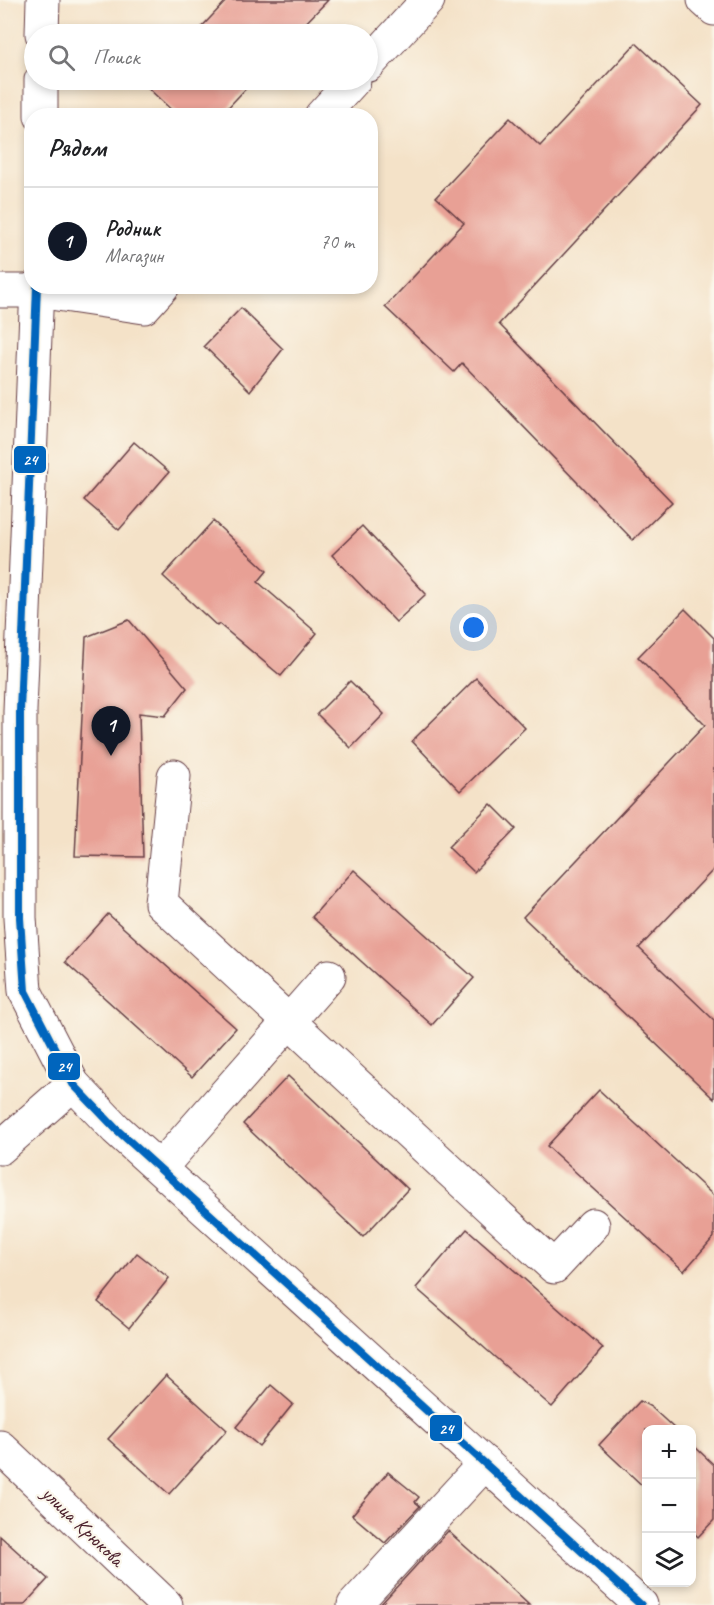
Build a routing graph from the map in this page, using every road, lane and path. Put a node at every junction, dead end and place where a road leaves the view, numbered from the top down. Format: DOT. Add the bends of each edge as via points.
graph roads {
  1 [pos="43,0"];
  2 [pos="704,0"];
  3 [pos="421,2"];
  4 [pos="714,9"];
  5 [pos="42,24"];
  6 [pos="378,53"];
  7 [pos="41,90"];
  8 [pos="345,90"];
  9 [pos="41,108"];
  10 [pos="328,108"];
  11 [pos="24,290"];
  12 [pos="0,291"];
  13 [pos="37,294"];
  14 [pos="67,294"];
  15 [pos="156,294"];
  16 [pos="10,711"];
  17 [pos="174,777"];
  18 [pos="329,976"];
  19 [pos="289,1022"];
  20 [pos="73,1084"];
  21 [pos="2,1143"];
  22 [pos="160,1168"];
  23 [pos="593,1225"];
  24 [pos="0,1447"];
  25 [pos="485,1463"];
  26 [pos="166,1605"];
  27 [pos="354,1605"];
  28 [pos="641,1605"];
  1 -- 5 [label="main road"];
  2 -- 4 [label="main road"];
  3 -- 6 [label="main road"];
  7 -- 9 [label="main road"];
  8 -- 10 [label="main road"];
  11 -- 12 [label="main road"];
  13 -- 16 [label="main road"];
  14 -- 15 [label="main road" via="144,307"];
  16 -- 20 [label="main road" via="26,991"];
  17 -- 19 [label="main road" via="161,903"];
  18 -- 19 [label="main road"];
  19 -- 22 [label="main road"];
  19 -- 23 [label="main road" via="554,1267"];
  20 -- 21 [label="main road"];
  20 -- 22 [label="main road"];
  22 -- 25 [label="main road"];
  24 -- 26 [label="main road, улица Крюкова"];
  25 -- 27 [label="main road"];
  25 -- 28 [label="main road"];
}
